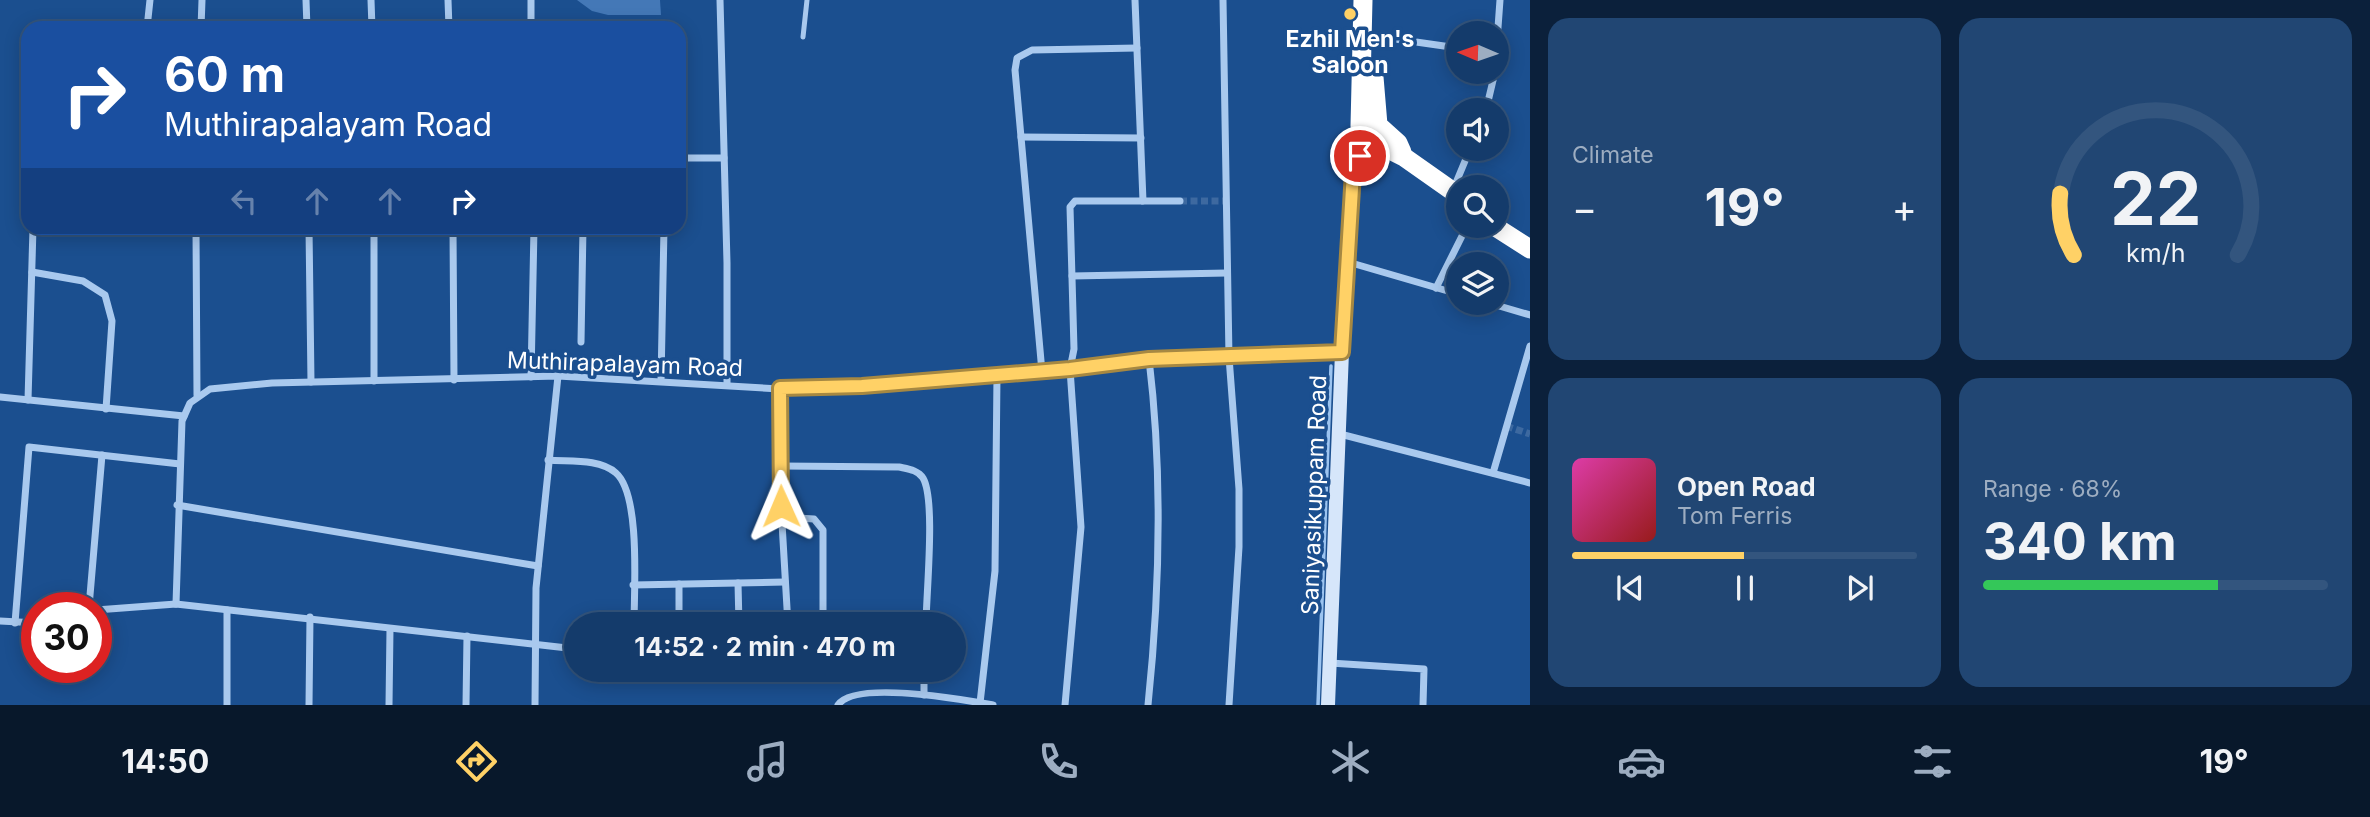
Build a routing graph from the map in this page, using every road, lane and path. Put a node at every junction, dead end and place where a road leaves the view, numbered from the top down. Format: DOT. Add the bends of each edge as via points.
graph roads {
  1 [pos="150,0"];
  2 [pos="202,0"];
  3 [pos="306,0"];
  4 [pos="371,0"];
  5 [pos="448,0"];
  6 [pos="531,0"];
  7 [pos="720,0"];
  8 [pos="807,0"];
  9 [pos="1135,0"];
  10 [pos="1223,0"];
  11 [pos="1363,0"];
  12 [pos="1376,0"];
  13 [pos="1500,0"];
  14 [pos="148,21"];
  15 [pos="201,21"];
  16 [pos="307,21"];
  17 [pos="372,21"];
  18 [pos="449,21"];
  19 [pos="531,21"];
  20 [pos="1498,21"];
  21 [pos="1374,36"];
  22 [pos="803,37"];
  23 [pos="1446,46"];
  24 [pos="1137,48"];
  25 [pos="1373,132"];
  26 [pos="1021,137"];
  27 [pos="1141,138"];
  28 [pos="686,158"];
  29 [pos="724,158"];
  30 [pos="1446,186"];
  31 [pos="1143,201"];
  32 [pos="1180,201"];
  33 [pos="33,235"];
  34 [pos="196,235"];
  35 [pos="309,235"];
  36 [pos="374,235"];
  37 [pos="453,235"];
  38 [pos="534,235"];
  39 [pos="583,235"];
  40 [pos="664,235"];
  41 [pos="1509,236"];
  42 [pos="1461,238"];
  43 [pos="1530,249"];
  44 [pos="1348,262"];
  45 [pos="32,272"];
  46 [pos="1227,273"];
  47 [pos="1072,276"];
  48 [pos="1436,288"];
  49 [pos="1446,291"];
  50 [pos="1509,309"];
  51 [pos="1530,315"];
  52 [pos="581,342"];
  53 [pos="1530,346"];
  54 [pos="1342,352"];
  55 [pos="1229,357"];
  56 [pos="1149,359"];
  57 [pos="1070,369"];
  58 [pos="1042,372"];
  59 [pos="997,375"];
  60 [pos="558,376"];
  61 [pos="531,377"];
  62 [pos="454,380"];
  63 [pos="374,381"];
  64 [pos="662,381"];
  65 [pos="311,382"];
  66 [pos="727,386"];
  67 [pos="780,388"];
  68 [pos="198,395"];
  69 [pos="0,397"];
  70 [pos="29,400"];
  71 [pos="106,409"];
  72 [pos="184,416"];
  73 [pos="1340,434"];
  74 [pos="102,455"];
  75 [pos="548,460"];
  76 [pos="180,464"];
  77 [pos="781,466"];
  78 [pos="1493,473"];
  79 [pos="1530,483"];
  80 [pos="177,505"];
  81 [pos="782,517"];
  82 [pos="538,566"];
  83 [pos="785,582"];
  84 [pos="738,583"];
  85 [pos="633,584"];
  86 [pos="679,584"];
  87 [pos="90,592"];
  88 [pos="176,604"];
  89 [pos="112,609"];
  90 [pos="227,610"];
  91 [pos="634,612"];
  92 [pos="679,612"];
  93 [pos="739,612"];
  94 [pos="787,612"];
  95 [pos="823,612"];
  96 [pos="926,612"];
  97 [pos="310,617"];
  98 [pos="0,621"];
  99 [pos="15,622"];
  100 [pos="21,622"];
  101 [pos="390,629"];
  102 [pos="467,636"];
  103 [pos="534,646"];
  104 [pos="564,648"];
  105 [pos="1331,663"];
  106 [pos="926,682"];
  107 [pos="928,695"];
  108 [pos="980,702"];
  109 [pos="227,705"];
  110 [pos="309,705"];
  111 [pos="390,705"];
  112 [pos="466,705"];
  113 [pos="535,705"];
  114 [pos="838,705"];
  115 [pos="931,705"];
  116 [pos="993,705"];
  117 [pos="1065,705"];
  118 [pos="1148,705"];
  119 [pos="1229,705"];
  120 [pos="1328,705"];
  121 [pos="1423,705"];
  1 -- 14 [label="street"];
  2 -- 15 [label="street"];
  3 -- 16 [label="street"];
  4 -- 17 [label="street"];
  5 -- 18 [label="street"];
  6 -- 19 [label="street"];
  7 -- 29 [label="street"];
  8 -- 22 [label="lane"];
  9 -- 24 [label="street"];
  10 -- 46 [label="street"];
  11 -- 25 [label="highway" via="1360,126"];
  12 -- 21 [label="highway"];
  13 -- 20 [label="street"];
  21 -- 23 [label="street"];
  21 -- 25 [label="highway"];
  24 -- 26 [label="street" via="1032,50 1017,58 1014,70"];
  24 -- 27 [label="street"];
  25 -- 30 [label="highway"];
  25 -- 44 [label="street, Saniyasikuppam Road" via="1353,172"];
  26 -- 27 [label="street"];
  26 -- 58 [label="street"];
  27 -- 31 [label="street"];
  28 -- 29 [label="street"];
  29 -- 66 [label="street"];
  31 -- 32 [label="street"];
  31 -- 47 [label="street" via="1075,201 1068,217"];
  33 -- 45 [label="street"];
  34 -- 68 [label="street"];
  35 -- 65 [label="street"];
  36 -- 63 [label="street"];
  37 -- 62 [label="street"];
  38 -- 61 [label="street"];
  39 -- 52 [label="street"];
  40 -- 64 [label="street"];
  41 -- 43 [label="highway"];
  42 -- 48 [label="street"];
  44 -- 48 [label="street"];
  44 -- 54 [label="street, Saniyasikuppam Road"];
  45 -- 70 [label="street"];
  45 -- 71 [label="street" via="83,281 105,295 112,321"];
  46 -- 47 [label="street"];
  46 -- 55 [label="street"];
  47 -- 57 [label="street" via="1074,349"];
  48 -- 49 [label="street"];
  50 -- 51 [label="street"];
  53 -- 78 [label="street"];
  54 -- 55 [label="street, Muthirapalayam Road"];
  54 -- 73 [label="street, Saniyasikuppam Road"];
  55 -- 56 [label="street, Muthirapalayam Road"];
  55 -- 119 [label="street" via="1239,489"];
  56 -- 57 [label="street, Muthirapalayam Road"];
  56 -- 118 [label="street" via="1159,570"];
  57 -- 58 [label="street, Muthirapalayam Road"];
  57 -- 117 [label="street" via="1082,527"];
  58 -- 59 [label="street, Muthirapalayam Road"];
  59 -- 67 [label="street, Muthirapalayam Road"];
  59 -- 108 [label="street" via="995,572"];
  60 -- 61 [label="street, Muthirapalayam Road"];
  60 -- 64 [label="street, Muthirapalayam Road"];
  60 -- 75 [label="street"];
  61 -- 62 [label="street, Muthirapalayam Road"];
  62 -- 63 [label="street, Muthirapalayam Road"];
  63 -- 65 [label="street, Muthirapalayam Road"];
  64 -- 66 [label="street, Muthirapalayam Road"];
  65 -- 68 [label="street, Muthirapalayam Road" via="223,387"];
  66 -- 67 [label="street, Muthirapalayam Road"];
  67 -- 77 [label="street"];
  68 -- 72 [label="street"];
  69 -- 70 [label="street"];
  70 -- 71 [label="street"];
  71 -- 72 [label="street"];
  72 -- 76 [label="street"];
  73 -- 78 [label="street"];
  73 -- 105 [label="street, Saniyasikuppam Road"];
  74 -- 76 [label="street"];
  74 -- 87 [label="street"];
  74 -- 99 [label="street" via="29,447"];
  75 -- 82 [label="street"];
  75 -- 85 [label="street" via="593,463 616,473 625,485 630,503"];
  76 -- 80 [label="street"];
  77 -- 81 [label="street"];
  77 -- 96 [label="street" via="899,467 923,478 928,498"];
  78 -- 79 [label="street"];
  80 -- 82 [label="street"];
  80 -- 88 [label="street"];
  81 -- 83 [label="street"];
  81 -- 95 [label="street" via="814,519 823,530"];
  82 -- 103 [label="street"];
  83 -- 84 [label="street"];
  83 -- 94 [label="street"];
  84 -- 86 [label="street"];
  84 -- 93 [label="street"];
  85 -- 86 [label="street"];
  85 -- 91 [label="street"];
  86 -- 92 [label="street"];
  88 -- 89 [label="street"];
  88 -- 90 [label="street"];
  90 -- 97 [label="street"];
  90 -- 109 [label="street"];
  97 -- 101 [label="street"];
  97 -- 110 [label="street"];
  98 -- 99 [label="street"];
  99 -- 100 [label="street"];
  101 -- 102 [label="street"];
  101 -- 111 [label="street"];
  102 -- 103 [label="street"];
  102 -- 112 [label="street"];
  103 -- 104 [label="street"];
  103 -- 113 [label="street"];
  105 -- 120 [label="street, Saniyasikuppam Road"];
  105 -- 121 [label="street" via="1424,669"];
  106 -- 107 [label="street"];
  107 -- 108 [label="street"];
  107 -- 114 [label="street" via="850,695"];
  107 -- 115 [label="street"];
  108 -- 116 [label="street"];
}
